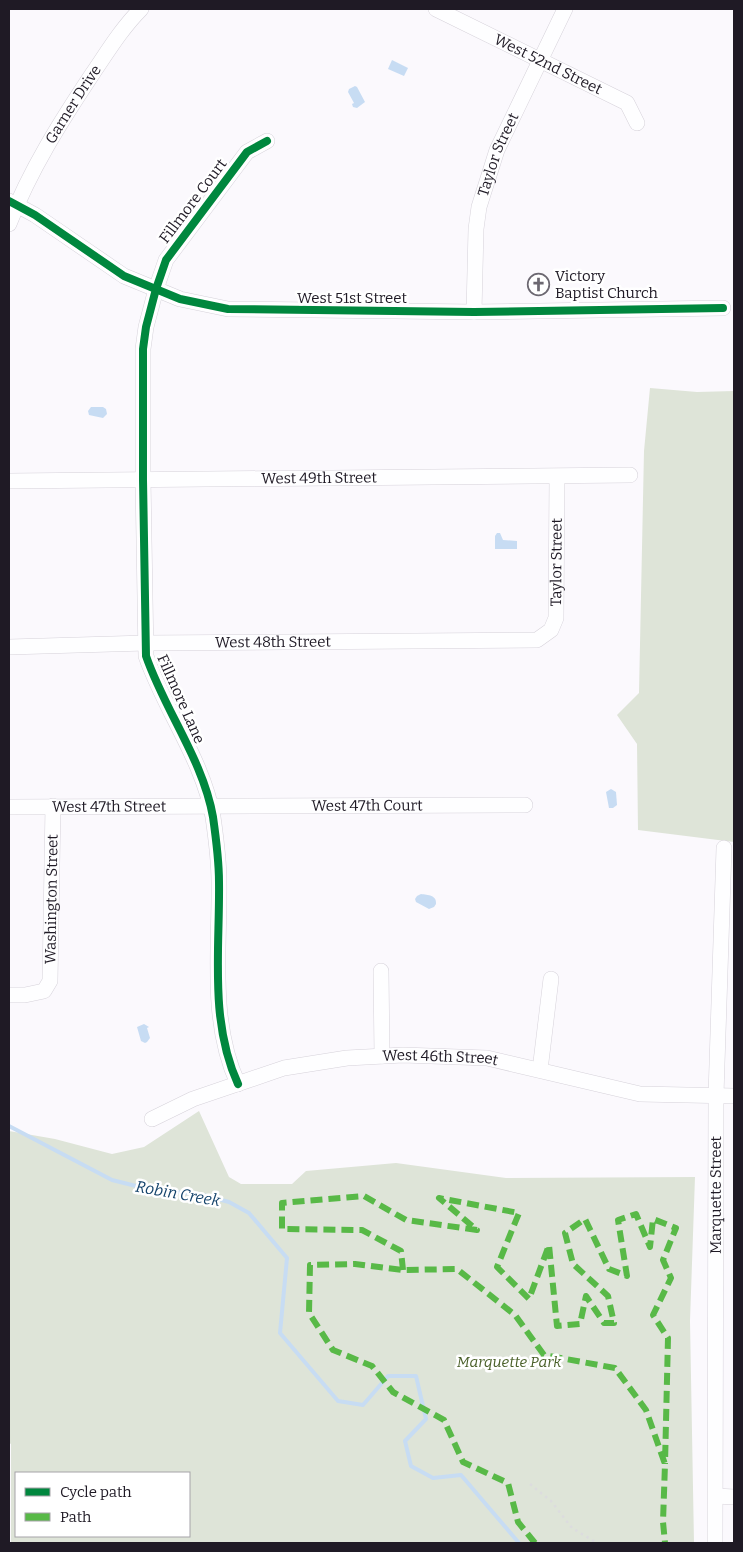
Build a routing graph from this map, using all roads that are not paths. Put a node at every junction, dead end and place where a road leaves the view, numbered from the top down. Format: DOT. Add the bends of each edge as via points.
graph roads {
  1 [pos="141,9"];
  2 [pos="436,9"];
  3 [pos="565,9"];
  4 [pos="540,60"];
  5 [pos="637,123"];
  6 [pos="267,140"];
  7 [pos="12,203"];
  8 [pos="9,224"];
  9 [pos="156,289"];
  10 [pos="723,308"];
  11 [pos="474,312"];
  12 [pos="630,475"];
  13 [pos="557,477"];
  14 [pos="143,480"];
  15 [pos="9,481"];
  16 [pos="537,640"];
  17 [pos="146,644"];
  18 [pos="9,647"];
  19 [pos="209,805"];
  20 [pos="525,805"];
  21 [pos="53,806"];
  22 [pos="9,807"];
  23 [pos="724,848"];
  24 [pos="728,926"];
  25 [pos="381,971"];
  26 [pos="551,980"];
  27 [pos="9,995"];
  28 [pos="382,1056"];
  29 [pos="540,1070"];
  30 [pos="238,1084"];
  31 [pos="716,1096"];
  32 [pos="734,1096"];
  33 [pos="152,1119"];
  34 [pos="716,1496"];
  35 [pos="734,1497"];
  36 [pos="715,1543"];
  1 -- 7 [label="street, Garner Drive" via="128,22 70,108"];
  2 -- 4 [label="street, West 52nd Street"];
  3 -- 4 [label="street, Taylor Street"];
  4 -- 5 [label="street, West 52nd Street" via="627,103"];
  4 -- 11 [label="street, Taylor Street" via="497,150 479,207"];
  6 -- 9 [label="street, Fillmore Court" via="247,152 166,260"];
  7 -- 8 [label="street, Garner Drive"];
  7 -- 9 [label="street, West 51st Street" via="35,215 124,276"];
  9 -- 11 [label="street, West 51st Street" via="180,299 228,309"];
  9 -- 14 [label="street, Fillmore Lane" via="143,349"];
  10 -- 11 [label="street, West 51st Street"];
  12 -- 13 [label="street, West 49th Street"];
  13 -- 14 [label="street, West 49th Street"];
  13 -- 16 [label="street, Taylor Street" via="556,618 551,630"];
  14 -- 15 [label="street, West 49th Street"];
  14 -- 17 [label="street, Fillmore Lane"];
  16 -- 17 [label="street, West 48th Street"];
  17 -- 18 [label="street, West 48th Street"];
  17 -- 19 [label="street, Fillmore Lane" via="146,656 153,676 200,774"];
  19 -- 20 [label="street, West 47th Court"];
  19 -- 21 [label="street, West 47th Street"];
  19 -- 30 [label="street, Fillmore Lane" via="220,880 217,944 221,1025 229,1064"];
  21 -- 22 [label="street, West 47th Street"];
  21 -- 27 [label="street, Washington Street" via="50,980 44,991"];
  23 -- 24 [label="street, Marquette Street"];
  24 -- 31 [label="street, Marquette Street"];
  25 -- 28 [label="street"];
  26 -- 29 [label="street"];
  28 -- 29 [label="street, West 46th Street" via="487,1058"];
  28 -- 30 [label="street, West 46th Street" via="284,1068"];
  29 -- 31 [label="street, West 46th Street" via="640,1094"];
  30 -- 33 [label="street, West 46th Street" via="193,1099"];
  31 -- 32 [label="street, West 46th Street"];
  31 -- 34 [label="street, Marquette Street"];
  34 -- 35 [label="street"];
  34 -- 36 [label="street, Marquette Street"];
}
